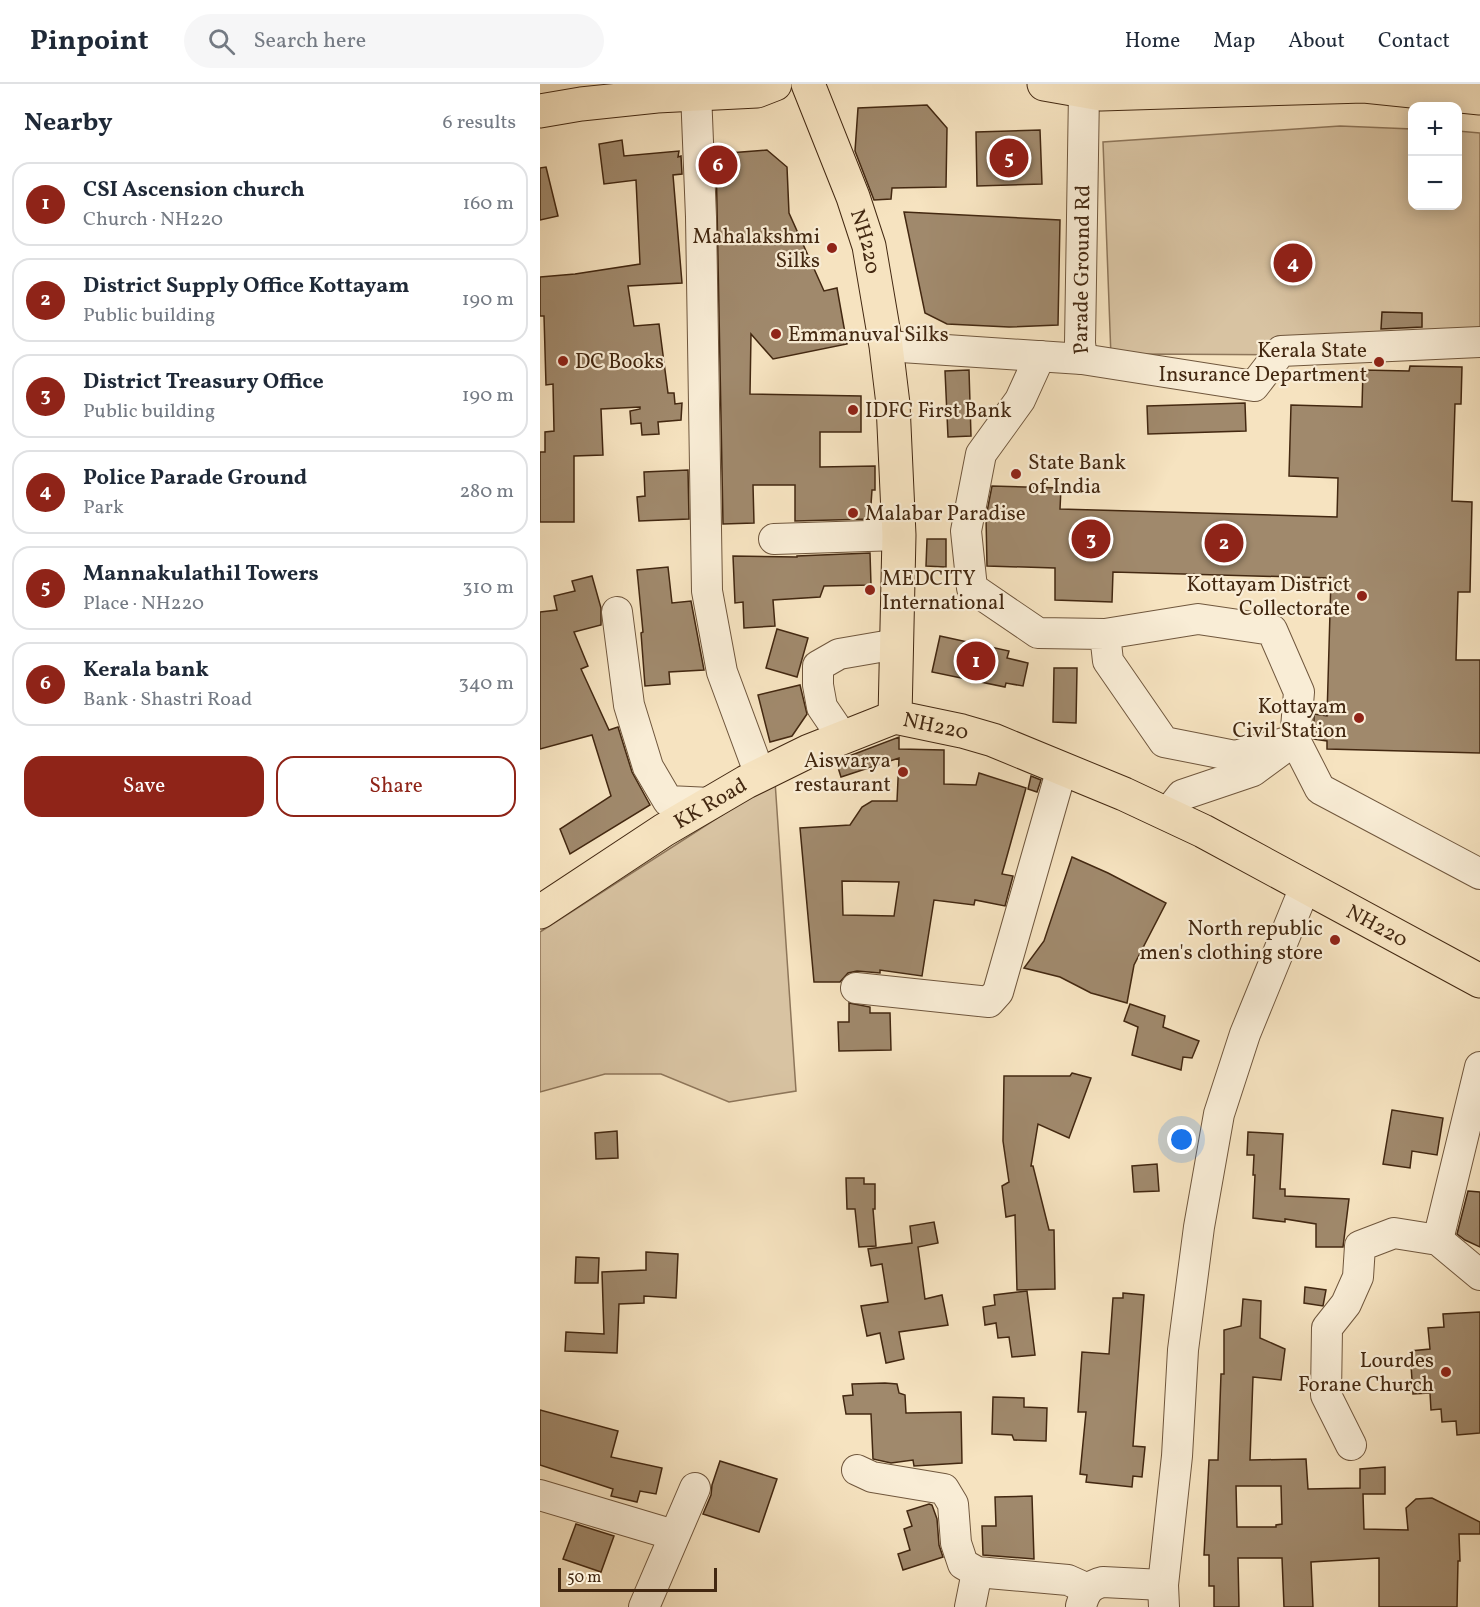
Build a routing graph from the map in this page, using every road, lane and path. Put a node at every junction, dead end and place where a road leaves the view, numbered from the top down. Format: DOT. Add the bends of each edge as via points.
graph roads {
  1 [pos="563,84"];
  2 [pos="775,84"];
  3 [pos="808,84"];
  4 [pos="1044,84"];
  5 [pos="540,89"];
  6 [pos="696,92"];
  7 [pos="1084,92"];
  8 [pos="1480,98"];
  9 [pos="540,111"];
  10 [pos="1480,342"];
  11 [pos="886,346"];
  12 [pos="1040,356"];
  13 [pos="1082,359"];
  14 [pos="899,535"];
  15 [pos="774,539"];
  16 [pos="617,612"];
  17 [pos="1106,634"];
  18 [pos="897,644"];
  19 [pos="895,717"];
  20 [pos="843,738"];
  21 [pos="1295,740"];
  22 [pos="1062,768"];
  23 [pos="760,775"];
  24 [pos="711,804"];
  25 [pos="1167,814"];
  26 [pos="1480,874"];
  27 [pos="1305,887"];
  28 [pos="540,912"];
  29 [pos="1480,978"];
  30 [pos="856,987"];
  31 [pos="1480,1067"];
  32 [pos="1468,1163"];
  33 [pos="1437,1240"];
  34 [pos="1480,1275"];
  35 [pos="1351,1445"];
  36 [pos="857,1470"];
  37 [pos="695,1488"];
  38 [pos="540,1495"];
  39 [pos="674,1535"];
  40 [pos="977,1572"];
  41 [pos="1164,1596"];
  42 [pos="1084,1598"];
  43 [pos="644,1607"];
  44 [pos="970,1607"];
  1 -- 5 [label="main road"];
  2 -- 6 [label="main road" via="757,91"];
  3 -- 11 [label="main road, NH220" via="869,246"];
  4 -- 7 [label="main road"];
  6 -- 9 [label="main road"];
  6 -- 23 [label="street" via="706,591 722,672"];
  7 -- 8 [label="main road" via="1364,86"];
  7 -- 13 [label="street, Parade Ground Rd"];
  10 -- 13 [label="street" via="1281,351 1254,386"];
  11 -- 12 [label="street, Parade Ground Rd"];
  11 -- 14 [label="main road, NH220"];
  12 -- 13 [label="street, Parade Ground Rd"];
  12 -- 17 [label="street" via="1020,400 981,454 966,531 972,588 1038,633"];
  14 -- 15 [label="street"];
  14 -- 18 [label="main road, NH220"];
  16 -- 24 [label="street" via="629,705 648,767 668,801"];
  17 -- 21 [label="street" via="1108,661 1164,742 1234,756"];
  17 -- 21 [label="street" via="1198,619 1272,630 1299,692"];
  18 -- 19 [label="main road, NH220"];
  18 -- 20 [label="street" via="839,654 818,666 822,706"];
  19 -- 20 [label="main road, KK Road"];
  19 -- 22 [label="main road, NH220" via="962,730"];
  20 -- 23 [label="main road, KK Road"];
  21 -- 25 [label="street" via="1253,771 1182,795"];
  21 -- 26 [label="street" via="1320,789"];
  22 -- 25 [label="main road, NH220"];
  22 -- 30 [label="street" via="998,992 989,1002"];
  23 -- 24 [label="main road, KK Road"];
  24 -- 28 [label="main road, KK Road" via="664,830"];
  25 -- 27 [label="main road, NH220"];
  27 -- 29 [label="main road, NH220"];
  27 -- 41 [label="street" via="1245,1034 1219,1114 1183,1350"];
  31 -- 32 [label="street"];
  32 -- 33 [label="street"];
  33 -- 34 [label="street"];
  33 -- 35 [label="street" via="1394,1233 1360,1246 1358,1277 1346,1304 1327,1328 1326,1395"];
  36 -- 40 [label="street" via="872,1477 944,1489 953,1504 956,1544 963,1564"];
  37 -- 39 [label="street"];
  38 -- 39 [label="street"];
  39 -- 43 [label="street"];
  40 -- 42 [label="street" via="1068,1580"];
  40 -- 44 [label="street"];
  41 -- 42 [label="street" via="1103,1582 1094,1584"];
}
